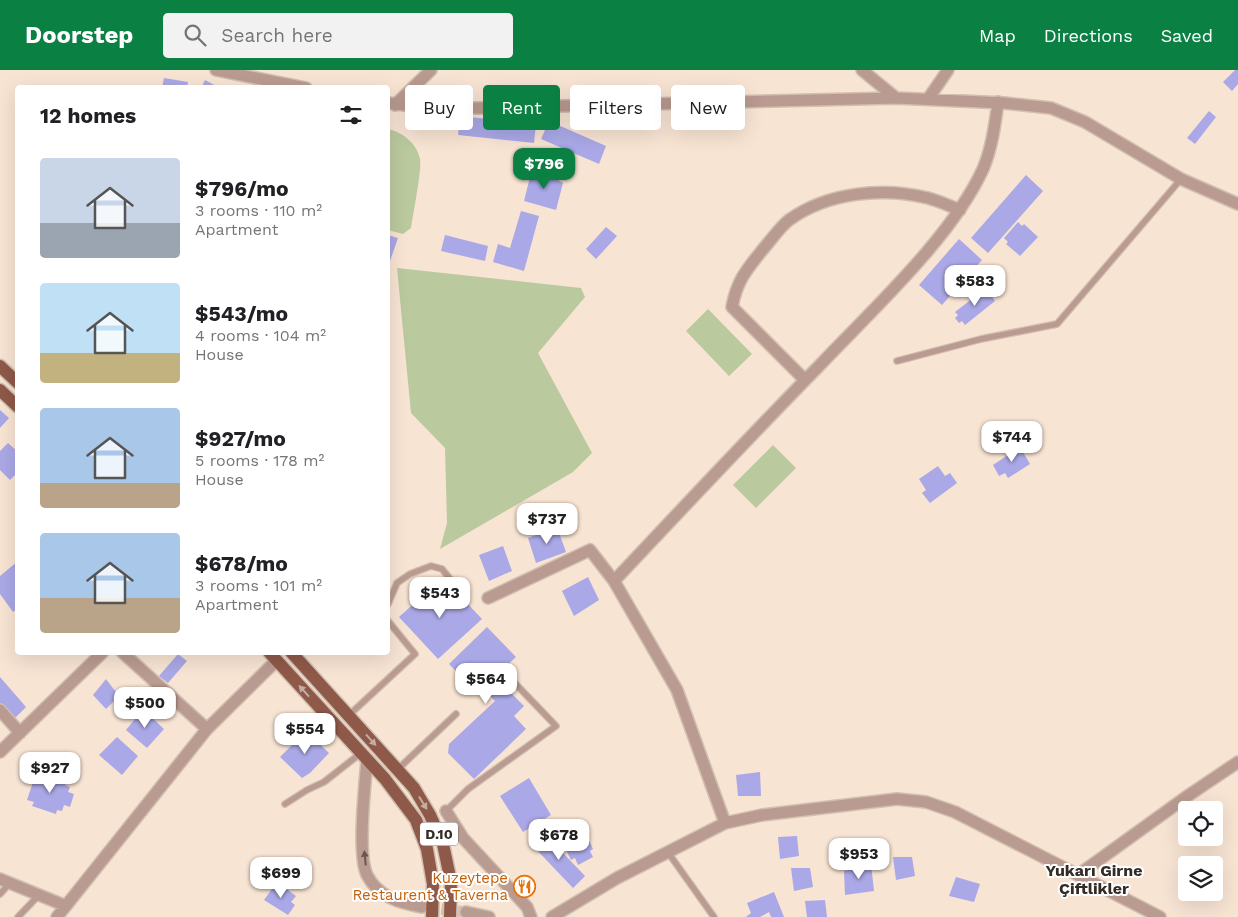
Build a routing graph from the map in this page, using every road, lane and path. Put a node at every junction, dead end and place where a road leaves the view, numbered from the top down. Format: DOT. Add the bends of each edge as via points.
graph roads {
  1 [pos="216,70"];
  2 [pos="431,70"];
  3 [pos="862,70"];
  4 [pos="948,70"];
  5 [pos="291,85"];
  6 [pos="896,98"];
  7 [pos="928,99"];
  8 [pos="998,102"];
  9 [pos="391,104"];
  10 [pos="1181,179"];
  11 [pos="1238,204"];
  12 [pos="960,210"];
  13 [pos="897,361"];
  14 [pos="0,366"];
  15 [pos="15,380"];
  16 [pos="805,380"];
  17 [pos="0,390"];
  18 [pos="15,404"];
  19 [pos="614,581"];
  20 [pos="464,596"];
  21 [pos="488,598"];
  22 [pos="390,599"];
  23 [pos="390,623"];
  24 [pos="100,655"];
  25 [pos="125,655"];
  26 [pos="294,655"];
  27 [pos="273,656"];
  28 [pos="506,674"];
  29 [pos="0,710"];
  30 [pos="456,714"];
  31 [pos="348,716"];
  32 [pos="207,729"];
  33 [pos="20,733"];
  34 [pos="0,752"];
  35 [pos="364,756"];
  36 [pos="1238,762"];
  37 [pos="397,770"];
  38 [pos="285,804"];
  39 [pos="446,811"];
  40 [pos="725,823"];
  41 [pos="667,851"];
  42 [pos="1078,875"];
  43 [pos="5,881"];
  44 [pos="0,894"];
  45 [pos="39,895"];
  46 [pos="66,906"];
  47 [pos="422,907"];
  48 [pos="466,912"];
  49 [pos="18,917"];
  50 [pos="57,917"];
  51 [pos="432,917"];
  52 [pos="450,917"];
  53 [pos="489,917"];
  54 [pos="532,917"];
  55 [pos="552,917"];
  56 [pos="714,917"];
  57 [pos="1160,917"];
  1 -- 5 [label="street"];
  2 -- 9 [label="street"];
  3 -- 6 [label="street"];
  4 -- 7 [label="street"];
  6 -- 7 [label="street"];
  6 -- 9 [label="street" via="438,109"];
  7 -- 8 [label="street"];
  8 -- 10 [label="street" via="1051,108 1085,122"];
  8 -- 12 [label="street" via="984,168"];
  10 -- 11 [label="street"];
  10 -- 13 [label="lane" via="1057,324 981,339"];
  12 -- 16 [label="street" via="922,257"];
  12 -- 16 [label="street" via="928,198 847,195 813,206 788,220 747,268 736,287 732,307"];
  14 -- 15 [label="main road"];
  16 -- 19 [label="street"];
  17 -- 18 [label="main road"];
  19 -- 21 [label="street" via="590,550"];
  19 -- 40 [label="street" via="677,690"];
  20 -- 22 [label="lane" via="442,569 431,566 397,583"];
  23 -- 31 [label="lane" via="415,654"];
  24 -- 33 [label="street"];
  25 -- 32 [label="street"];
  26 -- 31 [label="main road, D.10"];
  27 -- 32 [label="street"];
  35 -- 27 [label="main road, D.10, one-way"];
  28 -- 39 [label="lane" via="556,726 468,789"];
  29 -- 33 [label="street"];
  30 -- 37 [label="lane"];
  31 -- 37 [label="main road, D.10, one-way"];
  32 -- 46 [label="street"];
  33 -- 34 [label="street"];
  35 -- 38 [label="lane"];
  47 -- 35 [label="street, one-way" via="398,903 380,891 367,875 363,827"];
  35 -- 51 [label="main road, D.10" via="400,796 416,820 427,849 433,884"];
  36 -- 42 [label="street"];
  37 -- 52 [label="main road, D.10, one-way" via="414,788 443,844 451,882"];
  39 -- 54 [label="street" via="463,838 527,907"];
  40 -- 41 [label="street"];
  40 -- 42 [label="street" via="762,815 897,799 926,802 955,812"];
  41 -- 55 [label="street"];
  41 -- 56 [label="lane"];
  42 -- 57 [label="street"];
  43 -- 44 [label="lane"];
  43 -- 45 [label="street"];
  45 -- 46 [label="street"];
  45 -- 49 [label="lane"];
  46 -- 50 [label="street"];
  48 -- 53 [label="street"];
}
